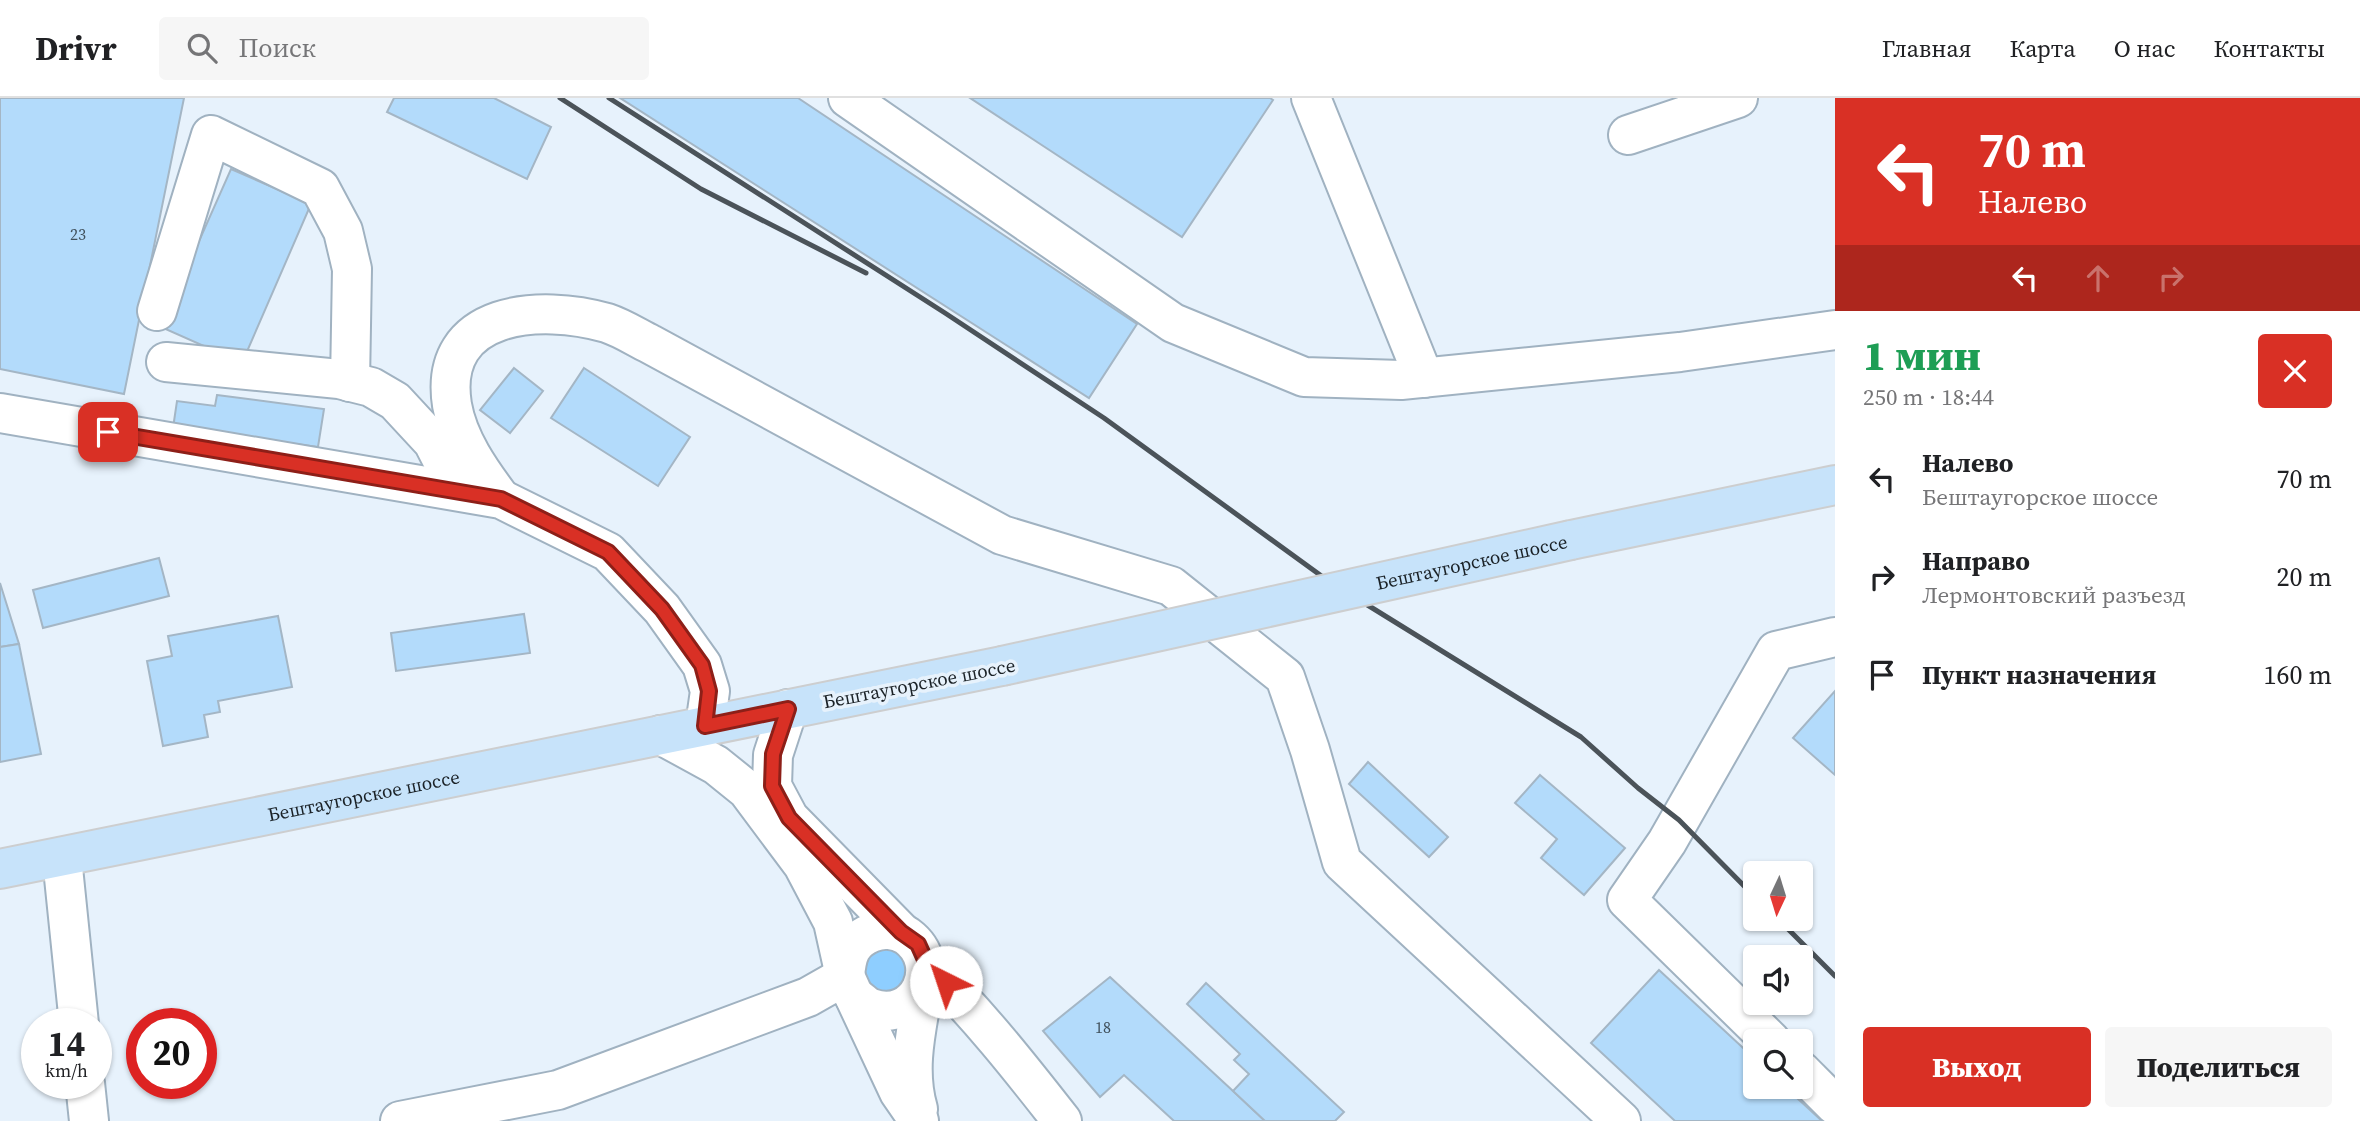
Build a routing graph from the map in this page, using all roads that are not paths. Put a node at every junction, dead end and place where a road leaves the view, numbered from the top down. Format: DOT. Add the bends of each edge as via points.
graph roads {
  1 [pos="848,98"];
  2 [pos="1311,98"];
  3 [pos="1738,98"];
  4 [pos="1628,135"];
  5 [pos="157,311"];
  6 [pos="1835,330"];
  7 [pos="166,362"];
  8 [pos="1424,378"];
  9 [pos="350,382"];
  10 [pos="0,413"];
  11 [pos="1835,485"];
  12 [pos="458,491"];
  13 [pos="501,499"];
  14 [pos="1835,637"];
  15 [pos="788,709"];
  16 [pos="705,726"];
  17 [pos="661,735"];
  18 [pos="62,858"];
  19 [pos="0,869"];
  20 [pos="901,932"];
  21 [pos="925,974"];
  22 [pos="849,986"];
  23 [pos="77,1008"];
  24 [pos="1759,1029"];
  25 [pos="1813,1083"];
  26 [pos="87,1099"];
  27 [pos="1835,1105"];
  28 [pos="89,1121"];
  29 [pos="400,1121"];
  30 [pos="920,1121"];
  31 [pos="1062,1121"];
  32 [pos="1621,1121"];
  1 -- 8 [label="street" via="1173,323 1304,377"];
  2 -- 8 [label="street"];
  3 -- 4 [label="street"];
  5 -- 9 [label="street" via="211,135 320,188 343,230 352,269"];
  6 -- 8 [label="street" via="1679,352"];
  7 -- 9 [label="street"];
  9 -- 12 [label="street" via="396,401 433,442"];
  10 -- 12 [label="street"];
  11 -- 15 [label="main road, Бештаугорское шоссе, bridge"];
  12 -- 13 [label="street"];
  13 -- 16 [label="street" via="608,552 662,609 702,665 709,691"];
  13 -- 32 [label="street" via="479,470 459,429 452,403 457,355 469,338 495,323 526,314 559,313 609,324 650,344 1002,535 1171,586 1286,677 1342,862"];
  14 -- 24 [label="street" via="1776,651 1667,842 1627,900"];
  15 -- 16 [label="main road, Бештаугорское шоссе"];
  15 -- 20 [label="street" via="773,754 772,786 789,818"];
  16 -- 17 [label="main road, Бештаугорское шоссе"];
  17 -- 18 [label="main road, Бештаугорское шоссе"];
  17 -- 22 [label="street" via="716,765 747,790 803,865 833,922"];
  18 -- 19 [label="main road, Бештаугорское шоссе"];
  18 -- 23 [label="street"];
  20 -- 21 [label="street" via="918,944"];
  20 -- 22 [label="street" via="880,929 860,938 847,955"];
  21 -- 22 [label="street" via="911,1002 892,1011 871,1008"];
  21 -- 30 [label="street" via="912,1049 912,1089"];
  21 -- 31 [label="street" via="965,1001"];
  22 -- 29 [label="street" via="808,996 558,1090"];
  22 -- 30 [label="street" via="899,1092"];
  25 -- 27 [label="street"];
  26 -- 28 [label="street"];
}
